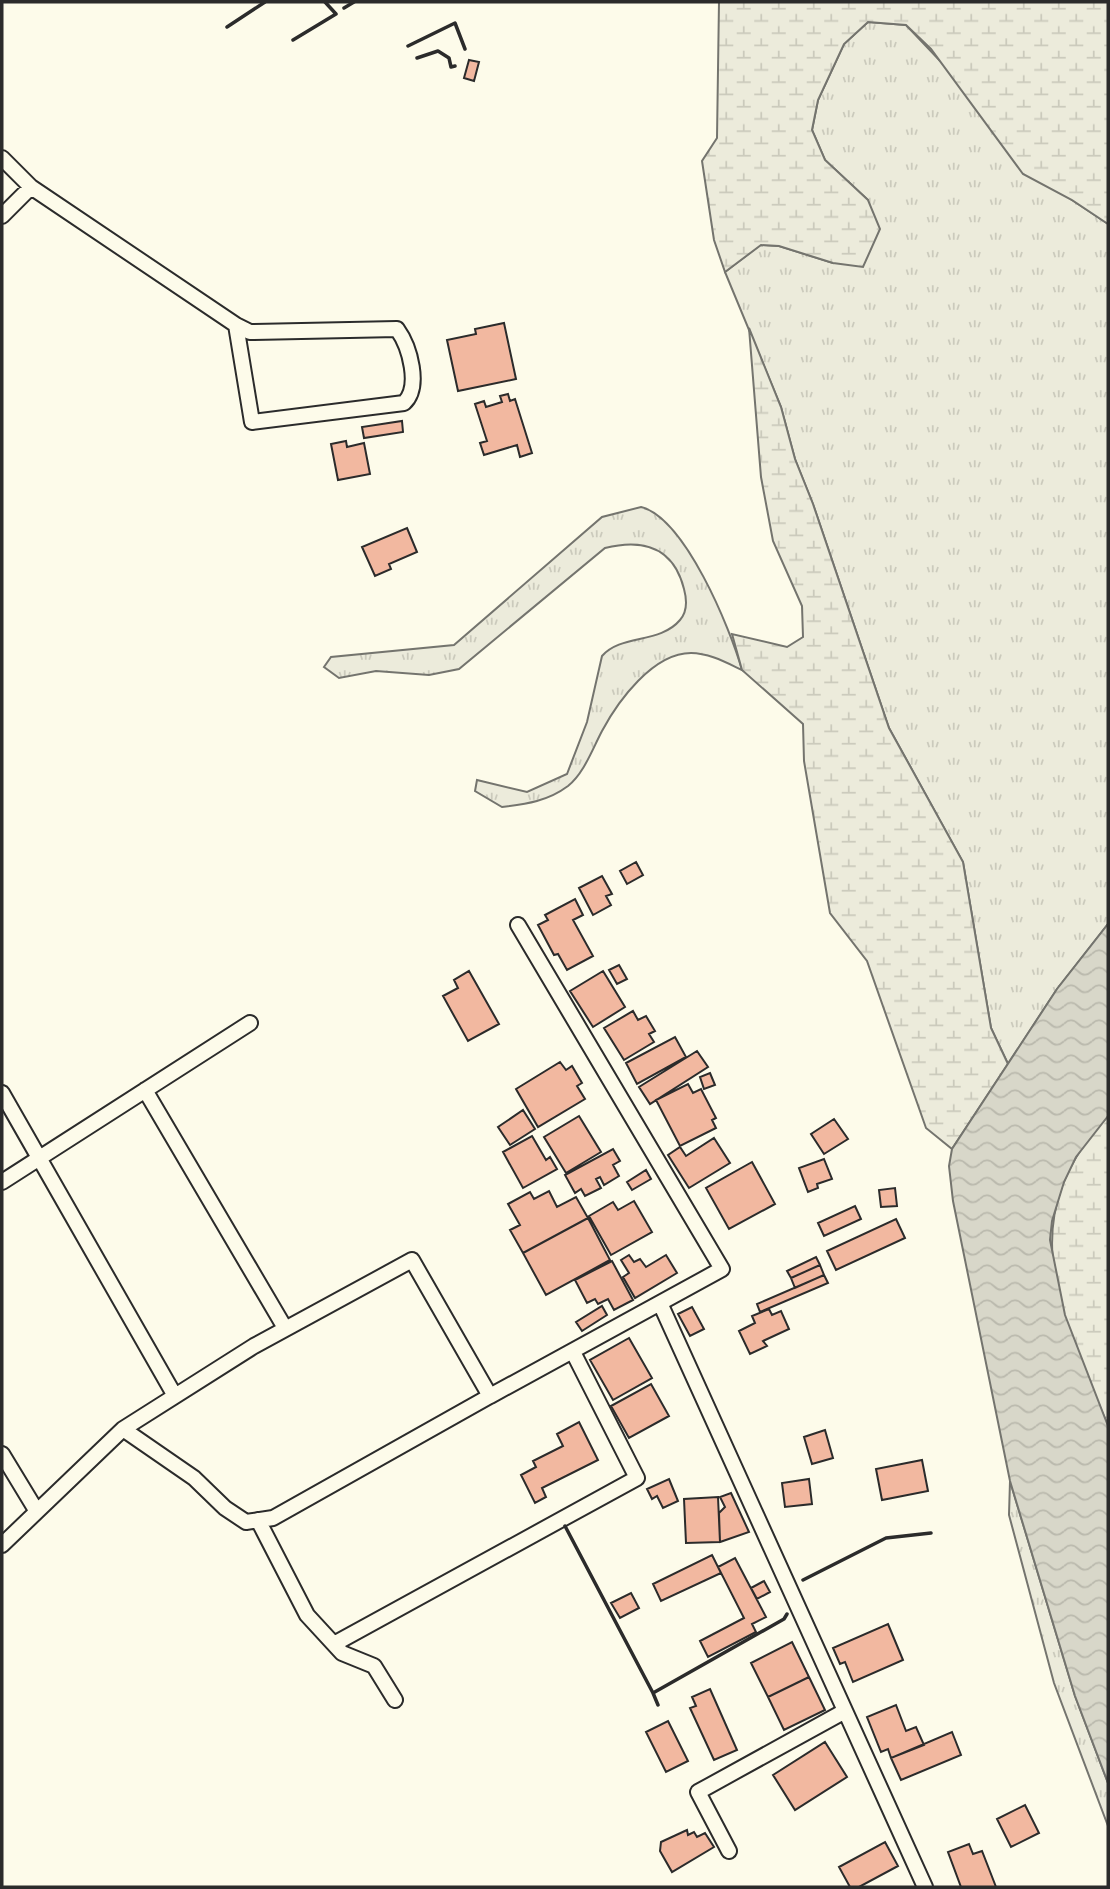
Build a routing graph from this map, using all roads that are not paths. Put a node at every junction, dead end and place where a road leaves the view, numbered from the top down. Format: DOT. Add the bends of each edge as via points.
graph roads {
  1 [pos="2,158"];
  2 [pos="31,187"];
  3 [pos="2,216"];
  4 [pos="236,326"];
  5 [pos="517,925"];
  6 [pos="250,1023"];
  7 [pos="145,1090"];
  8 [pos="2,1093"];
  9 [pos="39,1158"];
  10 [pos="2,1182"];
  11 [pos="660,1303"];
  12 [pos="285,1328"];
  13 [pos="573,1352"];
  14 [pos="175,1395"];
  15 [pos="490,1396"];
  16 [pos="122,1429"];
  17 [pos="2,1454"];
  18 [pos="36,1510"];
  19 [pos="258,1520"];
  20 [pos="2,1545"];
  21 [pos="334,1644"];
  22 [pos="395,1700"];
  23 [pos="845,1711"];
  24 [pos="729,1851"];
  25 [pos="925,1887"];
  1 -- 2 [label="street"];
  2 -- 3 [label="street"];
  2 -- 4 [label="street"];
  4 -- 4 [label="street" via="252,422 404,403 411,397 414,384 404,339 397,329 250,332"];
  5 -- 11 [label="street" via="722,1269"];
  6 -- 7 [label="street"];
  7 -- 9 [label="street"];
  7 -- 12 [label="street"];
  8 -- 9 [label="street"];
  9 -- 10 [label="street"];
  9 -- 14 [label="street"];
  11 -- 13 [label="street"];
  11 -- 23 [label="street"];
  12 -- 14 [label="street"];
  12 -- 15 [label="street" via="412,1260"];
  13 -- 15 [label="street"];
  13 -- 21 [label="street" via="637,1478"];
  14 -- 16 [label="street"];
  15 -- 19 [label="street" via="273,1518"];
  16 -- 18 [label="street"];
  16 -- 19 [label="street" via="194,1478 225,1508 246,1522"];
  17 -- 18 [label="street"];
  18 -- 20 [label="street"];
  19 -- 21 [label="street" via="307,1615"];
  21 -- 22 [label="street" via="342,1653 374,1666"];
  23 -- 24 [label="street" via="698,1792"];
  23 -- 25 [label="street"];
}
